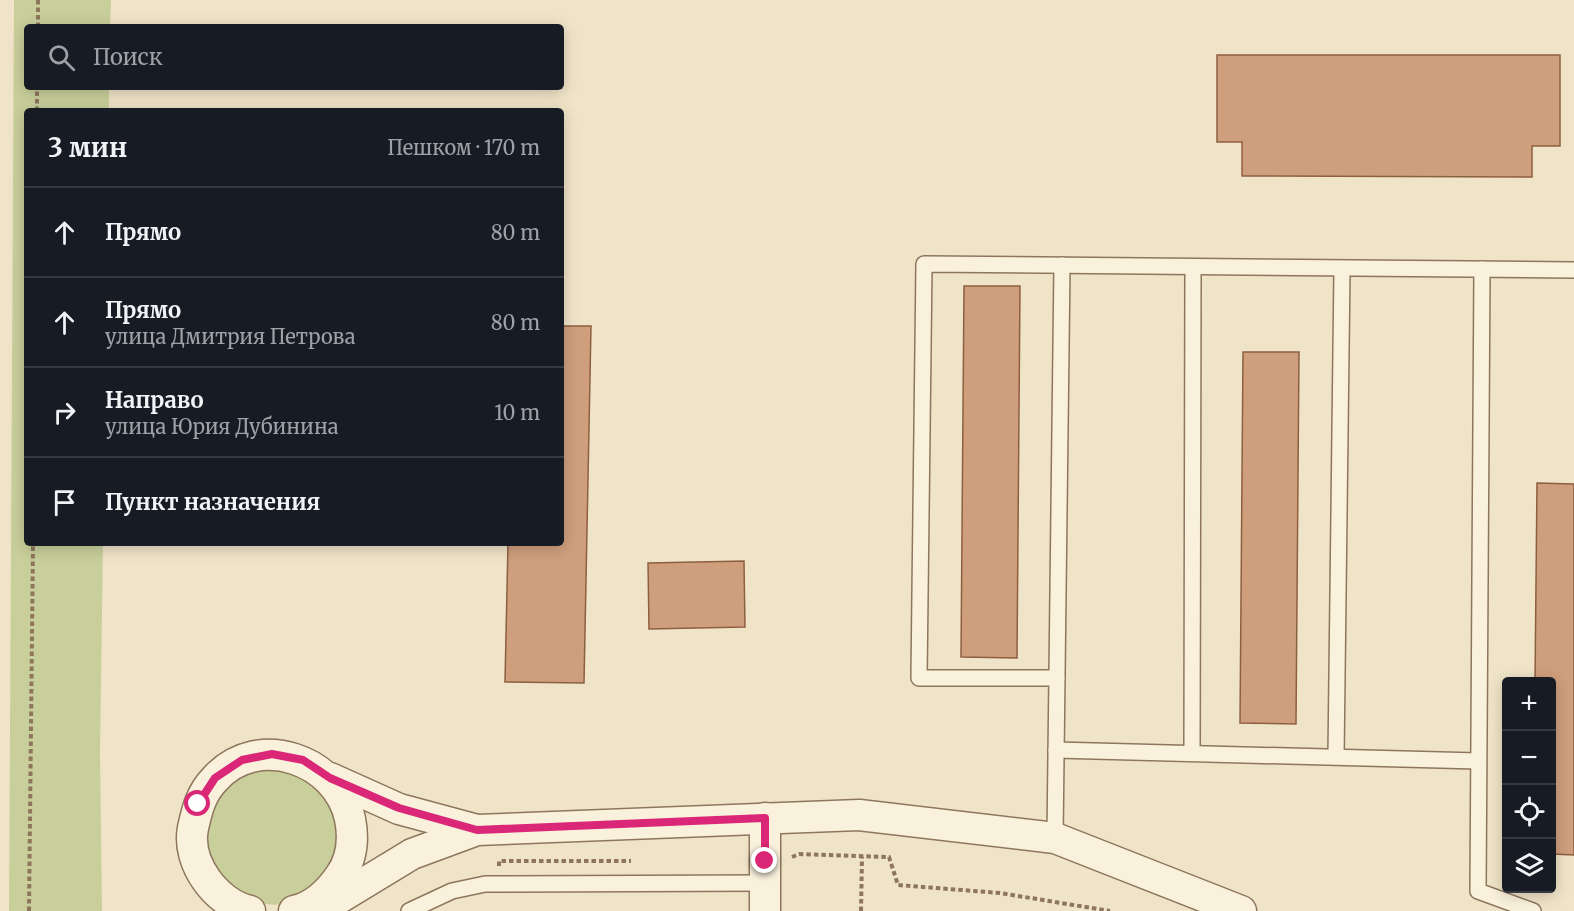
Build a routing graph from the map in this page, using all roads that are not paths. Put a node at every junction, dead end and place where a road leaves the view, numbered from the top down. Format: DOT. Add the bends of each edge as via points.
graph roads {
  1 [pos="1062,265"];
  2 [pos="1193,267"];
  3 [pos="1342,269"];
  4 [pos="1482,269"];
  5 [pos="1574,270"];
  6 [pos="1057,678"];
  7 [pos="1056,750"];
  8 [pos="1192,753"];
  9 [pos="1336,757"];
  10 [pos="1478,761"];
  11 [pos="330,778"];
  12 [pos="765,818"];
  13 [pos="477,830"];
  14 [pos="1055,838"];
  15 [pos="198,866"];
  16 [pos="765,897"];
  17 [pos="1239,910"];
  18 [pos="202,911"];
  19 [pos="250,911"];
  20 [pos="294,911"];
  21 [pos="318,911"];
  22 [pos="410,911"];
  23 [pos="1533,911"];
  1 -- 2 [label="lane"];
  1 -- 6 [label="lane"];
  1 -- 6 [label="lane" via="924,264 920,678"];
  2 -- 3 [label="lane"];
  2 -- 8 [label="lane"];
  3 -- 4 [label="lane"];
  3 -- 9 [label="lane"];
  4 -- 5 [label="lane"];
  4 -- 10 [label="lane"];
  6 -- 7 [label="lane"];
  7 -- 8 [label="lane"];
  7 -- 14 [label="lane"];
  8 -- 9 [label="lane"];
  9 -- 10 [label="lane"];
  10 -- 23 [label="lane" via="1478,891"];
  11 -- 13 [label="street" via="399,808"];
  11 -- 15 [label="street" via="303,760 272,754 242,760 215,778 198,804 192,835"];
  11 -- 20 [label="street" via="347,804 353,835 347,866 330,892"];
  12 -- 13 [label="street"];
  12 -- 14 [label="street" via="859,815"];
  12 -- 16 [label="street"];
  13 -- 21 [label="street" via="412,854"];
  14 -- 17 [label="street"];
  15 -- 18 [label="street"];
  15 -- 19 [label="street" via="215,892"];
  16 -- 22 [label="lane" via="485,884 452,891"];
}
